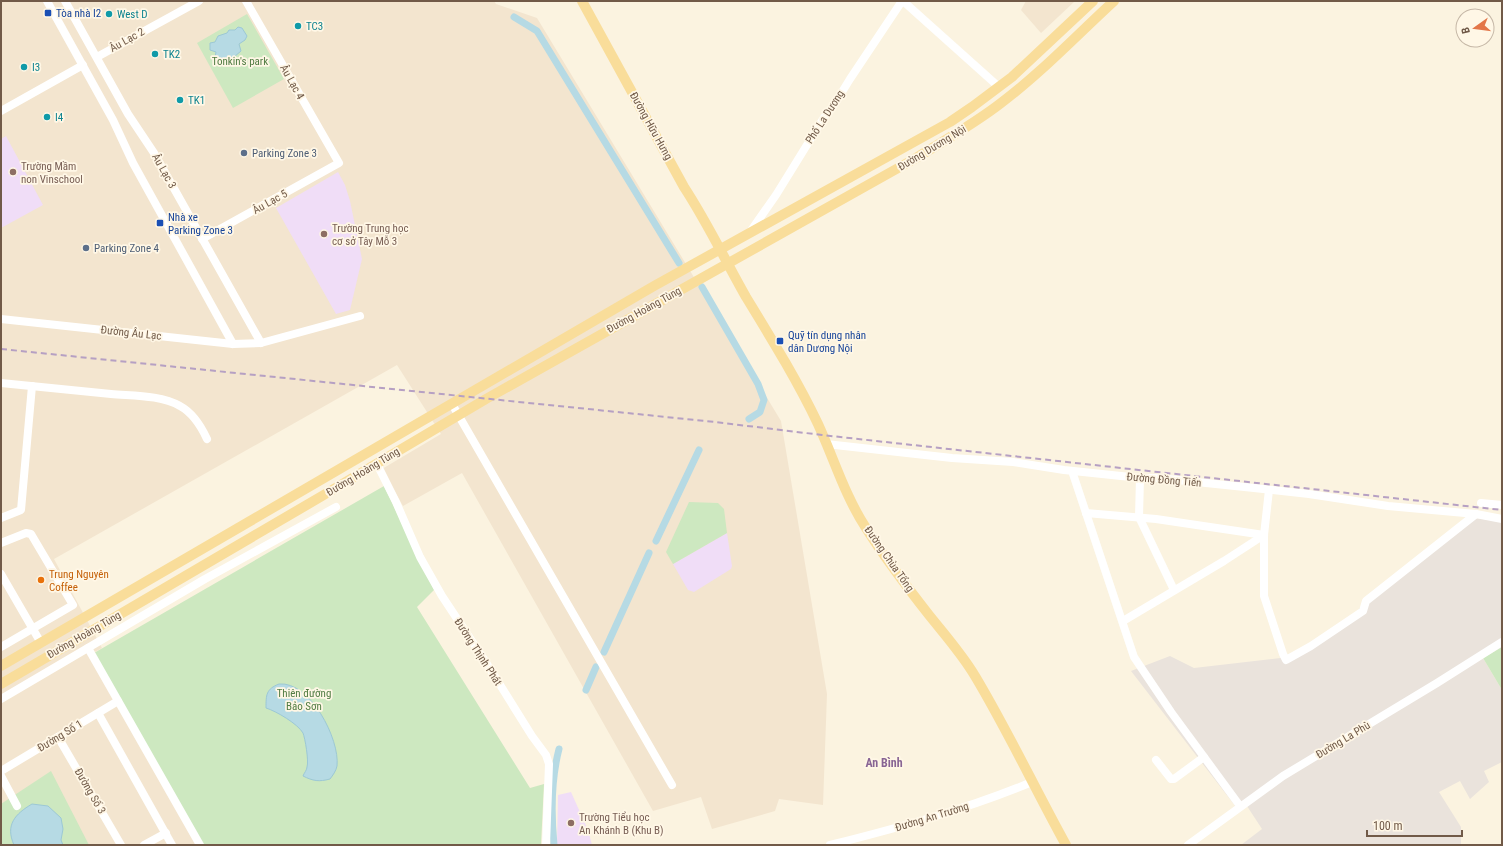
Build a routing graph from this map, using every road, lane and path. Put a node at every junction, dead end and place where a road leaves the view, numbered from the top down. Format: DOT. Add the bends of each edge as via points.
graph roads {
  1 [pos="47,1"];
  2 [pos="65,1"];
  3 [pos="199,1"];
  4 [pos="246,1"];
  5 [pos="582,1"];
  6 [pos="903,1"];
  7 [pos="1093,1"];
  8 [pos="1114,1"];
  9 [pos="97,57"];
  10 [pos="83,65"];
  11 [pos="1000,87"];
  12 [pos="1009,96"];
  13 [pos="1,111"];
  14 [pos="338,163"];
  15 [pos="749,234"];
  16 [pos="202,239"];
  17 [pos="720,250"];
  18 [pos="728,264"];
  19 [pos="360,316"];
  20 [pos="1,318"];
  21 [pos="261,343"];
  22 [pos="233,344"];
  23 [pos="1,383"];
  24 [pos="32,386"];
  25 [pos="452,404"];
  26 [pos="459,416"];
  27 [pos="207,439"];
  28 [pos="826,444"];
  29 [pos="377,464"];
  30 [pos="1072,471"];
  31 [pos="1140,478"];
  32 [pos="318,481"];
  33 [pos="1269,490"];
  34 [pos="326,494"];
  35 [pos="1481,503"];
  36 [pos="1502,505"];
  37 [pos="336,507"];
  38 [pos="1086,513"];
  39 [pos="1476,514"];
  40 [pos="1139,517"];
  41 [pos="1,518"];
  42 [pos="1502,519"];
  43 [pos="1264,535"];
  44 [pos="1,543"];
  45 [pos="209,545"];
  46 [pos="217,557"];
  47 [pos="202,566"];
  48 [pos="1,574"];
  49 [pos="209,577"];
  50 [pos="1174,590"];
  51 [pos="1123,622"];
  52 [pos="32,629"];
  53 [pos="1502,642"];
  54 [pos="41,643"];
  55 [pos="1,647"];
  56 [pos="88,648"];
  57 [pos="1,666"];
  58 [pos="1,684"];
  59 [pos="1,699"];
  60 [pos="118,701"];
  61 [pos="98,713"];
  62 [pos="58,737"];
  63 [pos="1204,757"];
  64 [pos="1156,760"];
  65 [pos="1,771"];
  66 [pos="1,776"];
  67 [pos="1032,782"];
  68 [pos="672,785"];
  69 [pos="17,806"];
  70 [pos="1240,806"];
  71 [pos="166,833"];
  72 [pos="121,845"];
  73 [pos="144,845"];
  74 [pos="172,845"];
  75 [pos="200,845"];
  76 [pos="546,845"];
  77 [pos="830,845"];
  78 [pos="1066,845"];
  79 [pos="1188,845"];
  1 -- 10 [label="street"];
  2 -- 9 [label="street, Âu Lạc 3"];
  3 -- 9 [label="street, Âu Lạc 2"];
  4 -- 14 [label="street, Âu Lạc 4"];
  5 -- 17 [label="main road, Đường Hữu Hưng"];
  6 -- 11 [label="street"];
  6 -- 15 [label="street, Phố La Dương"];
  7 -- 11 [label="main road, Đường Dương Nội"];
  8 -- 12 [label="main road, Đường Dương Nội"];
  9 -- 16 [label="street, Âu Lạc 3"];
  10 -- 13 [label="street"];
  10 -- 22 [label="street" via="133,163"];
  11 -- 12 [label="main road"];
  11 -- 15 [label="main road, Đường Dương Nội" via="950,122"];
  12 -- 18 [label="main road, Đường Dương Nội" via="916,158"];
  14 -- 16 [label="street, Âu Lạc 5"];
  15 -- 17 [label="main road, Đường Dương Nội"];
  16 -- 21 [label="street, Âu Lạc 3"];
  17 -- 18 [label="main road, Đường Hữu Hưng"];
  17 -- 25 [label="main road, Đường Hoàng Tùng"];
  18 -- 26 [label="main road, Đường Hoàng Tùng"];
  18 -- 28 [label="main road, Đường Chùa Tổng" via="799,388"];
  19 -- 21 [label="street, Đường Âu Lạc"];
  20 -- 22 [label="street, Đường Âu Lạc"];
  21 -- 22 [label="street, Đường Âu Lạc"];
  23 -- 24 [label="street"];
  24 -- 27 [label="street" via="172,402 182,406 192,415"];
  24 -- 41 [label="street" via="21,510"];
  25 -- 26 [label="street"];
  25 -- 32 [label="main road, Đường Hoàng Tùng"];
  26 -- 29 [label="main road, Đường Hoàng Tùng"];
  26 -- 68 [label="street"];
  28 -- 30 [label="street, Đường Đồng Tiến" via="1013,462"];
  28 -- 67 [label="main road, Đường Chùa Tổng" via="866,528 883,554 961,654 1025,765"];
  29 -- 34 [label="main road, Đường Hoàng Tùng"];
  29 -- 76 [label="street, Đường Thịnh Phát" via="420,557 442,596 546,755 553,791"];
  30 -- 31 [label="street, Đường Đồng Tiến"];
  30 -- 38 [label="street"];
  31 -- 33 [label="street, Đường Đồng Tiến"];
  31 -- 40 [label="street"];
  32 -- 34 [label="main road"];
  32 -- 45 [label="main road, Đường Hoàng Tùng"];
  33 -- 39 [label="street, Đường Đồng Tiến" via="1388,506"];
  33 -- 43 [label="street"];
  34 -- 46 [label="main road, Đường Hoàng Tùng"];
  35 -- 36 [label="street"];
  37 -- 49 [label="street"];
  38 -- 40 [label="street"];
  38 -- 51 [label="street"];
  39 -- 42 [label="street, Đường Đồng Tiến"];
  39 -- 43 [label="street" via="1366,602 1363,612 1286,660 1264,596"];
  40 -- 43 [label="street"];
  40 -- 50 [label="street"];
  43 -- 50 [label="street"];
  44 -- 52 [label="street" via="26,533 31,534 73,605"];
  45 -- 46 [label="main road"];
  45 -- 54 [label="main road, Đường Hoàng Tùng"];
  46 -- 47 [label="main road, Đường Hoàng Tùng"];
  47 -- 49 [label="street"];
  47 -- 58 [label="main road, Đường Hoàng Tùng"];
  48 -- 52 [label="street"];
  49 -- 56 [label="street"];
  50 -- 51 [label="street"];
  51 -- 63 [label="street" via="1139,665"];
  52 -- 54 [label="street"];
  52 -- 55 [label="street"];
  53 -- 70 [label="street, Đường La Phù" via="1325,749"];
  54 -- 57 [label="main road, Đường Hoàng Tùng"];
  56 -- 59 [label="street"];
  56 -- 60 [label="street"];
  60 -- 61 [label="street, Đường Số 1"];
  60 -- 75 [label="street"];
  61 -- 62 [label="street, Đường Số 1"];
  61 -- 71 [label="street"];
  62 -- 65 [label="street, Đường Số 1"];
  62 -- 72 [label="street, Đường Số 3"];
  63 -- 64 [label="street" via="1174,779 1171,779"];
  63 -- 70 [label="street"];
  66 -- 69 [label="street"];
  67 -- 77 [label="street, Đường An Trường" via="1004,794 903,826"];
  67 -- 78 [label="main road, Đường Chùa Tổng"];
  70 -- 79 [label="street, Đường La Phù"];
  71 -- 73 [label="street"];
  71 -- 74 [label="street"];
}
